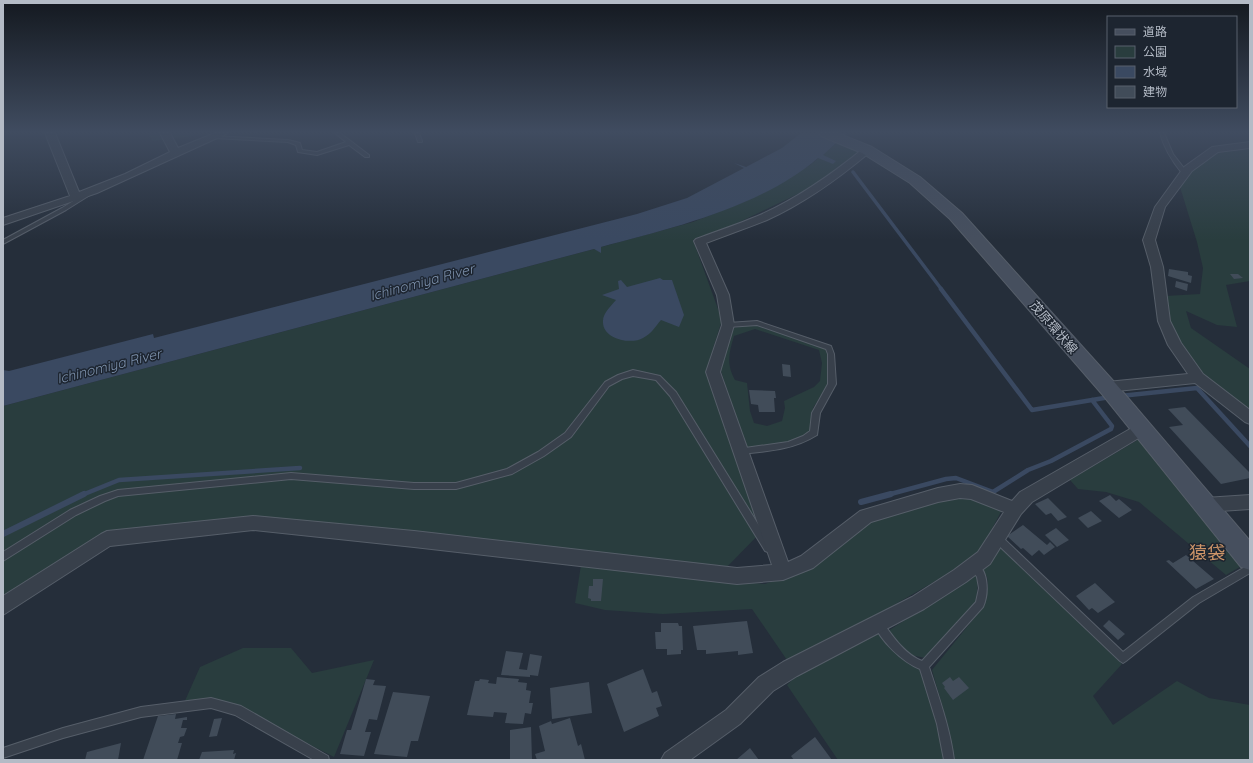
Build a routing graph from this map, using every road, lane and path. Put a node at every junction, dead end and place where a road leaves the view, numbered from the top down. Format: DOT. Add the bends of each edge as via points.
graph roads {
  1 [pos="64,169"];
  2 [pos="144,169"];
  3 [pos="844,169"];
  4 [pos="897,169"];
  5 [pos="1181,169"];
  6 [pos="1189,169"];
  7 [pos="1184,172"];
  8 [pos="93,191"];
  9 [pos="75,196"];
  10 [pos="3,222"];
  11 [pos="3,242"];
  12 [pos="728,325"];
  13 [pos="1198,378"];
  14 [pos="1112,393"];
  15 [pos="1250,418"];
  16 [pos="1142,428"];
  17 [pos="741,451"];
  18 [pos="1250,502"];
  19 [pos="1206,505"];
  20 [pos="1015,509"];
  21 [pos="996,538"];
  22 [pos="3,557"];
  23 [pos="1250,559"];
  24 [pos="974,566"];
  25 [pos="1250,568"];
  26 [pos="783,572"];
  27 [pos="3,606"];
  28 [pos="878,623"];
  29 [pos="924,666"];
  30 [pos="3,753"];
  31 [pos="324,760"];
  32 [pos="672,760"];
  33 [pos="949,760"];
  1 -- 9 [label="street"];
  2 -- 8 [label="street"];
  3 -- 12 [label="street" via="799,199 764,217 700,241 723,295"];
  4 -- 14 [label="main road, 茂原環状線" via="915,180 956,216"];
  5 -- 7 [label="lane"];
  6 -- 7 [label="street"];
  7 -- 13 [label="street" via="1160,207 1149,240 1157,267 1164,321 1175,345"];
  8 -- 9 [label="street"];
  8 -- 11 [label="lane" via="64,210"];
  9 -- 10 [label="street"];
  12 -- 17 [label="street" via="713,372"];
  12 -- 17 [label="lane" via="757,323 823,345 829,348 831,354 832,384 816,413 814,433 791,446"];
  13 -- 14 [label="street"];
  13 -- 15 [label="street"];
  14 -- 16 [label="main road, 茂原環状線"];
  16 -- 19 [label="main road, 茂原環状線"];
  16 -- 20 [label="street" via="1026,497"];
  17 -- 26 [label="street"];
  18 -- 19 [label="street"];
  19 -- 23 [label="main road, 茂原環状線"];
  20 -- 21 [label="street"];
  20 -- 26 [label="street" via="972,492 960,491 938,495 866,516 807,562"];
  21 -- 24 [label="street" via="984,558"];
  21 -- 25 [label="lane" via="1122,658 1196,600"];
  22 -- 26 [label="lane" via="86,505 118,493 291,476 414,486 456,486 509,472 541,454 568,434 608,384 633,373 658,378 672,394"];
  24 -- 28 [label="street" via="918,603"];
  24 -- 29 [label="lane" via="981,576 983,588 980,604"];
  26 -- 27 [label="street" via="737,576 253,523 107,539"];
  28 -- 29 [label="lane" via="894,646 915,664"];
  28 -- 32 [label="street" via="766,684 733,717"];
  29 -- 33 [label="lane" via="948,746"];
  30 -- 31 [label="lane" via="63,733 141,712 211,702 237,710"];
}
